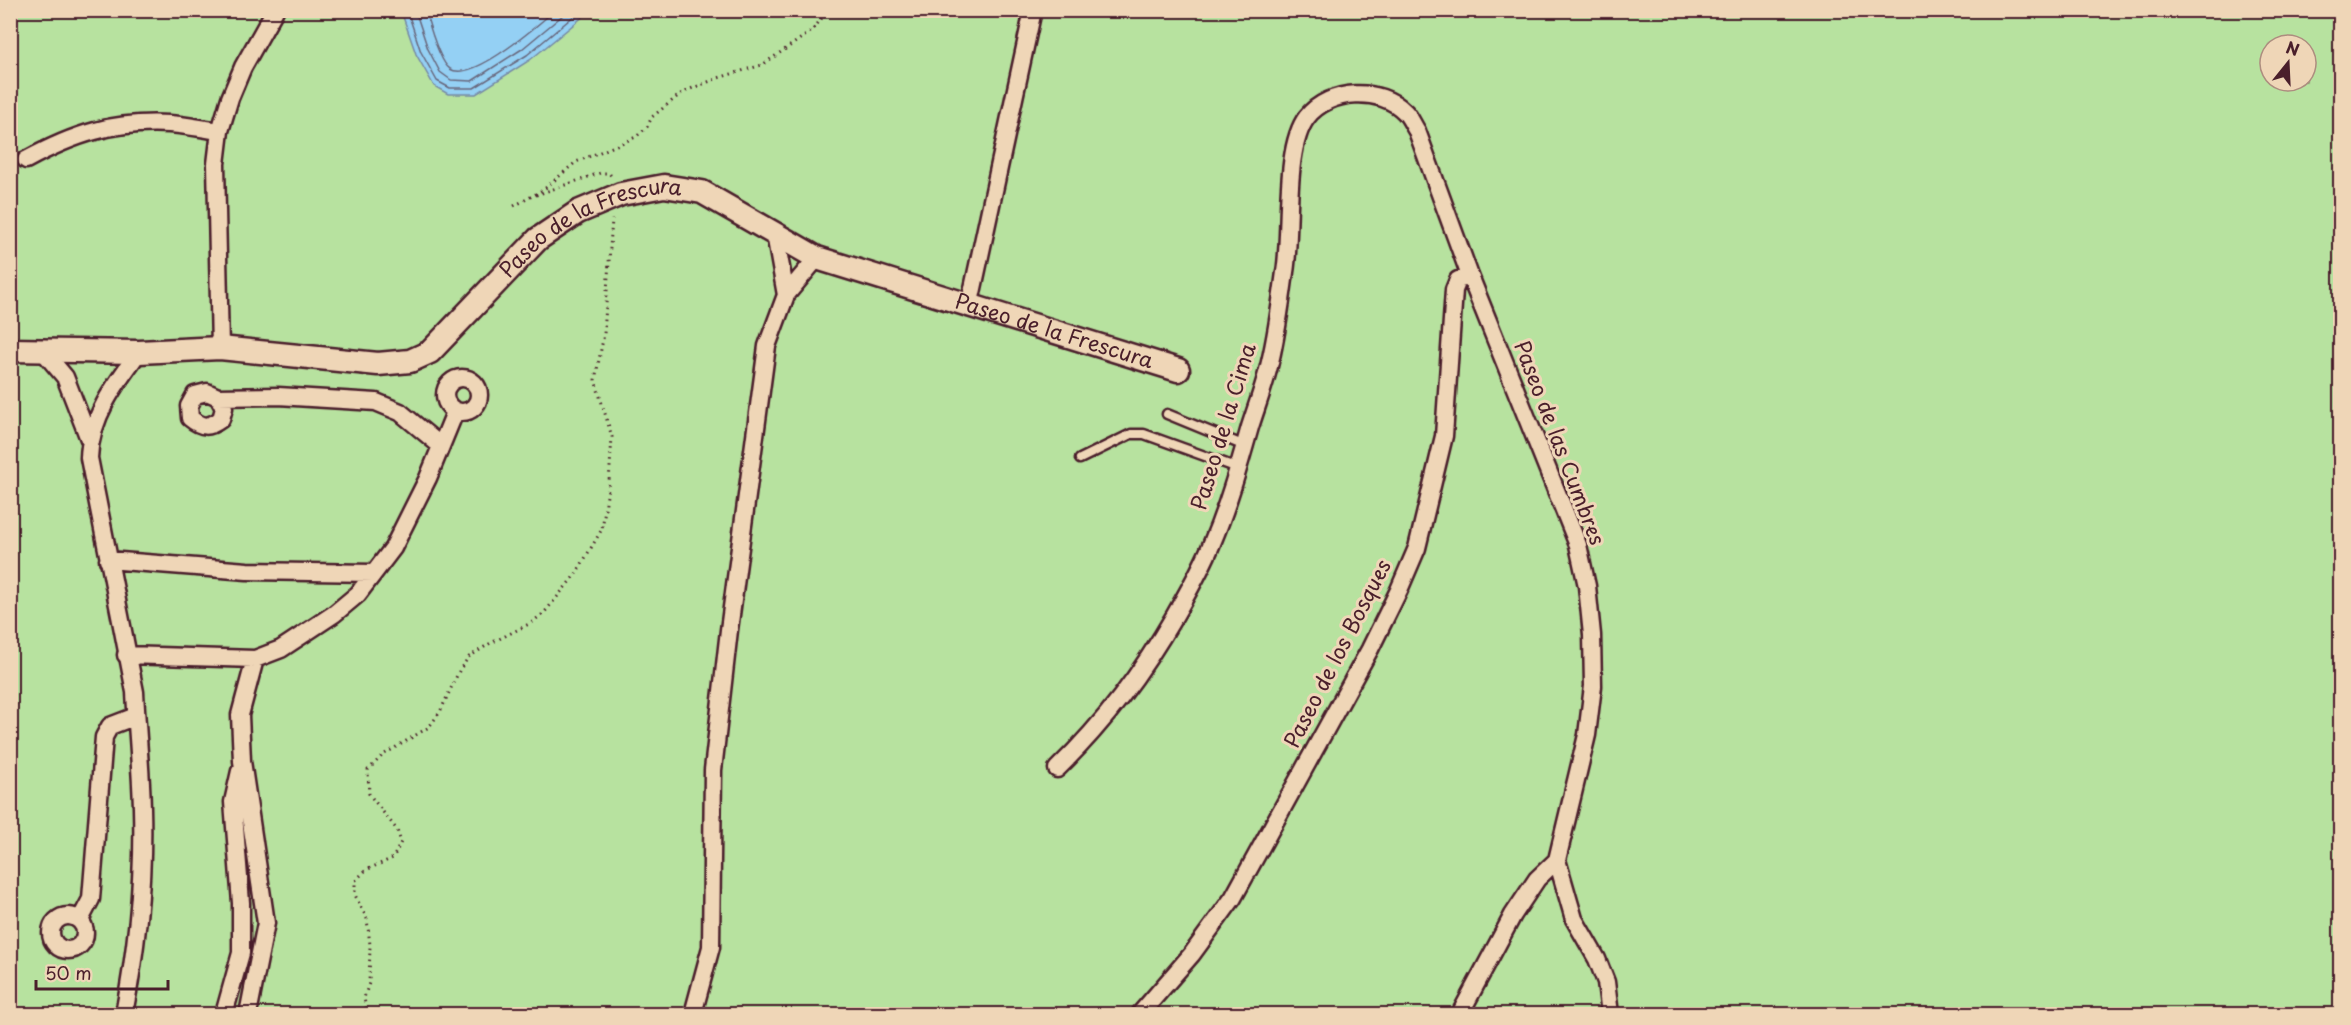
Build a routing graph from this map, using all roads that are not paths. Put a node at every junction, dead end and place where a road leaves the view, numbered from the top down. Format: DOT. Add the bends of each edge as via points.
graph roads {
  1 [pos="275,10"];
  2 [pos="1033,10"];
  3 [pos="1368,95"];
  4 [pos="220,130"];
  5 [pos="26,160"];
  6 [pos="775,234"];
  7 [pos="817,258"];
  8 [pos="1470,276"];
  9 [pos="786,295"];
  10 [pos="969,307"];
  11 [pos="220,348"];
  12 [pos="10,350"];
  13 [pos="43,351"];
  14 [pos="138,352"];
  15 [pos="1178,370"];
  16 [pos="218,397"];
  17 [pos="455,412"];
  18 [pos="1167,414"];
  19 [pos="89,440"];
  20 [pos="441,446"];
  21 [pos="1245,446"];
  22 [pos="1080,459"];
  23 [pos="1238,468"];
  24 [pos="108,560"];
  25 [pos="373,573"];
  26 [pos="126,655"];
  27 [pos="255,659"];
  28 [pos="136,716"];
  29 [pos="242,761"];
  30 [pos="1057,769"];
  31 [pos="1557,860"];
  32 [pos="80,920"];
  33 [pos="242,946"];
  34 [pos="262,949"];
  35 [pos="124,1014"];
  36 [pos="224,1014"];
  37 [pos="248,1014"];
  38 [pos="693,1014"];
  39 [pos="1140,1014"];
  40 [pos="1460,1014"];
  41 [pos="1610,1014"];
  1 -- 4 [label="street" via="243,67"];
  2 -- 10 [label="street"];
  3 -- 8 [label="street, Paseo de las Cumbres" via="1389,101 1405,112 1417,131"];
  3 -- 21 [label="street, Paseo de la Cima" via="1350,94 1320,105 1298,133 1286,269 1270,362"];
  4 -- 5 [label="street" via="169,124 111,127 60,142"];
  4 -- 11 [label="street" via="216,164"];
  6 -- 7 [label="street, Paseo de la Frescura"];
  6 -- 9 [label="street"];
  6 -- 11 [label="street, Paseo de la Frescura" via="702,192 664,186 615,196 578,212 538,239 430,352 410,362 378,364"];
  7 -- 9 [label="street"];
  7 -- 10 [label="street, Paseo de la Frescura"];
  8 -- 31 [label="street, Paseo de las Cumbres" via="1578,545 1587,586 1593,686 1587,735"];
  8 -- 39 [label="street, Paseo de los Bosques" via="1458,280 1454,290 1444,436 1417,548 1399,590 1233,898 1192,954"];
  9 -- 38 [label="street" via="767,346 729,630 713,770 711,947"];
  10 -- 15 [label="street, Paseo de la Frescura"];
  11 -- 14 [label="street, Paseo de la Frescura"];
  12 -- 13 [label="street, Paseo de la Frescura"];
  13 -- 14 [label="street, Paseo de la Frescura"];
  13 -- 19 [label="street" via="65,377"];
  14 -- 19 [label="street" via="112,388"];
  16 -- 20 [label="street" via="376,402 400,412"];
  17 -- 20 [label="street"];
  18 -- 21 [label="lane"];
  19 -- 24 [label="street" via="88,458"];
  20 -- 25 [label="street" via="393,548"];
  21 -- 23 [label="street, Paseo de la Cima"];
  22 -- 23 [label="lane" via="1131,434 1144,434"];
  23 -- 30 [label="street, Paseo de la Cima" via="1212,544 1152,655 1114,708"];
  24 -- 25 [label="street" via="246,571"];
  24 -- 26 [label="street"];
  25 -- 27 [label="street" via="358,594 334,614 281,649"];
  26 -- 27 [label="street"];
  26 -- 28 [label="street"];
  27 -- 29 [label="street" via="240,715"];
  28 -- 32 [label="street" via="110,726 104,737 91,899"];
  28 -- 35 [label="street" via="142,809 138,913"];
  29 -- 33 [label="street" via="233,802"];
  29 -- 34 [label="street" via="266,923"];
  31 -- 40 [label="street" via="1537,879 1513,915"];
  31 -- 41 [label="street, Paseo de las Cumbres" via="1574,919 1606,982"];
  33 -- 34 [label="street"];
  33 -- 36 [label="street"];
  34 -- 37 [label="street"];
}
